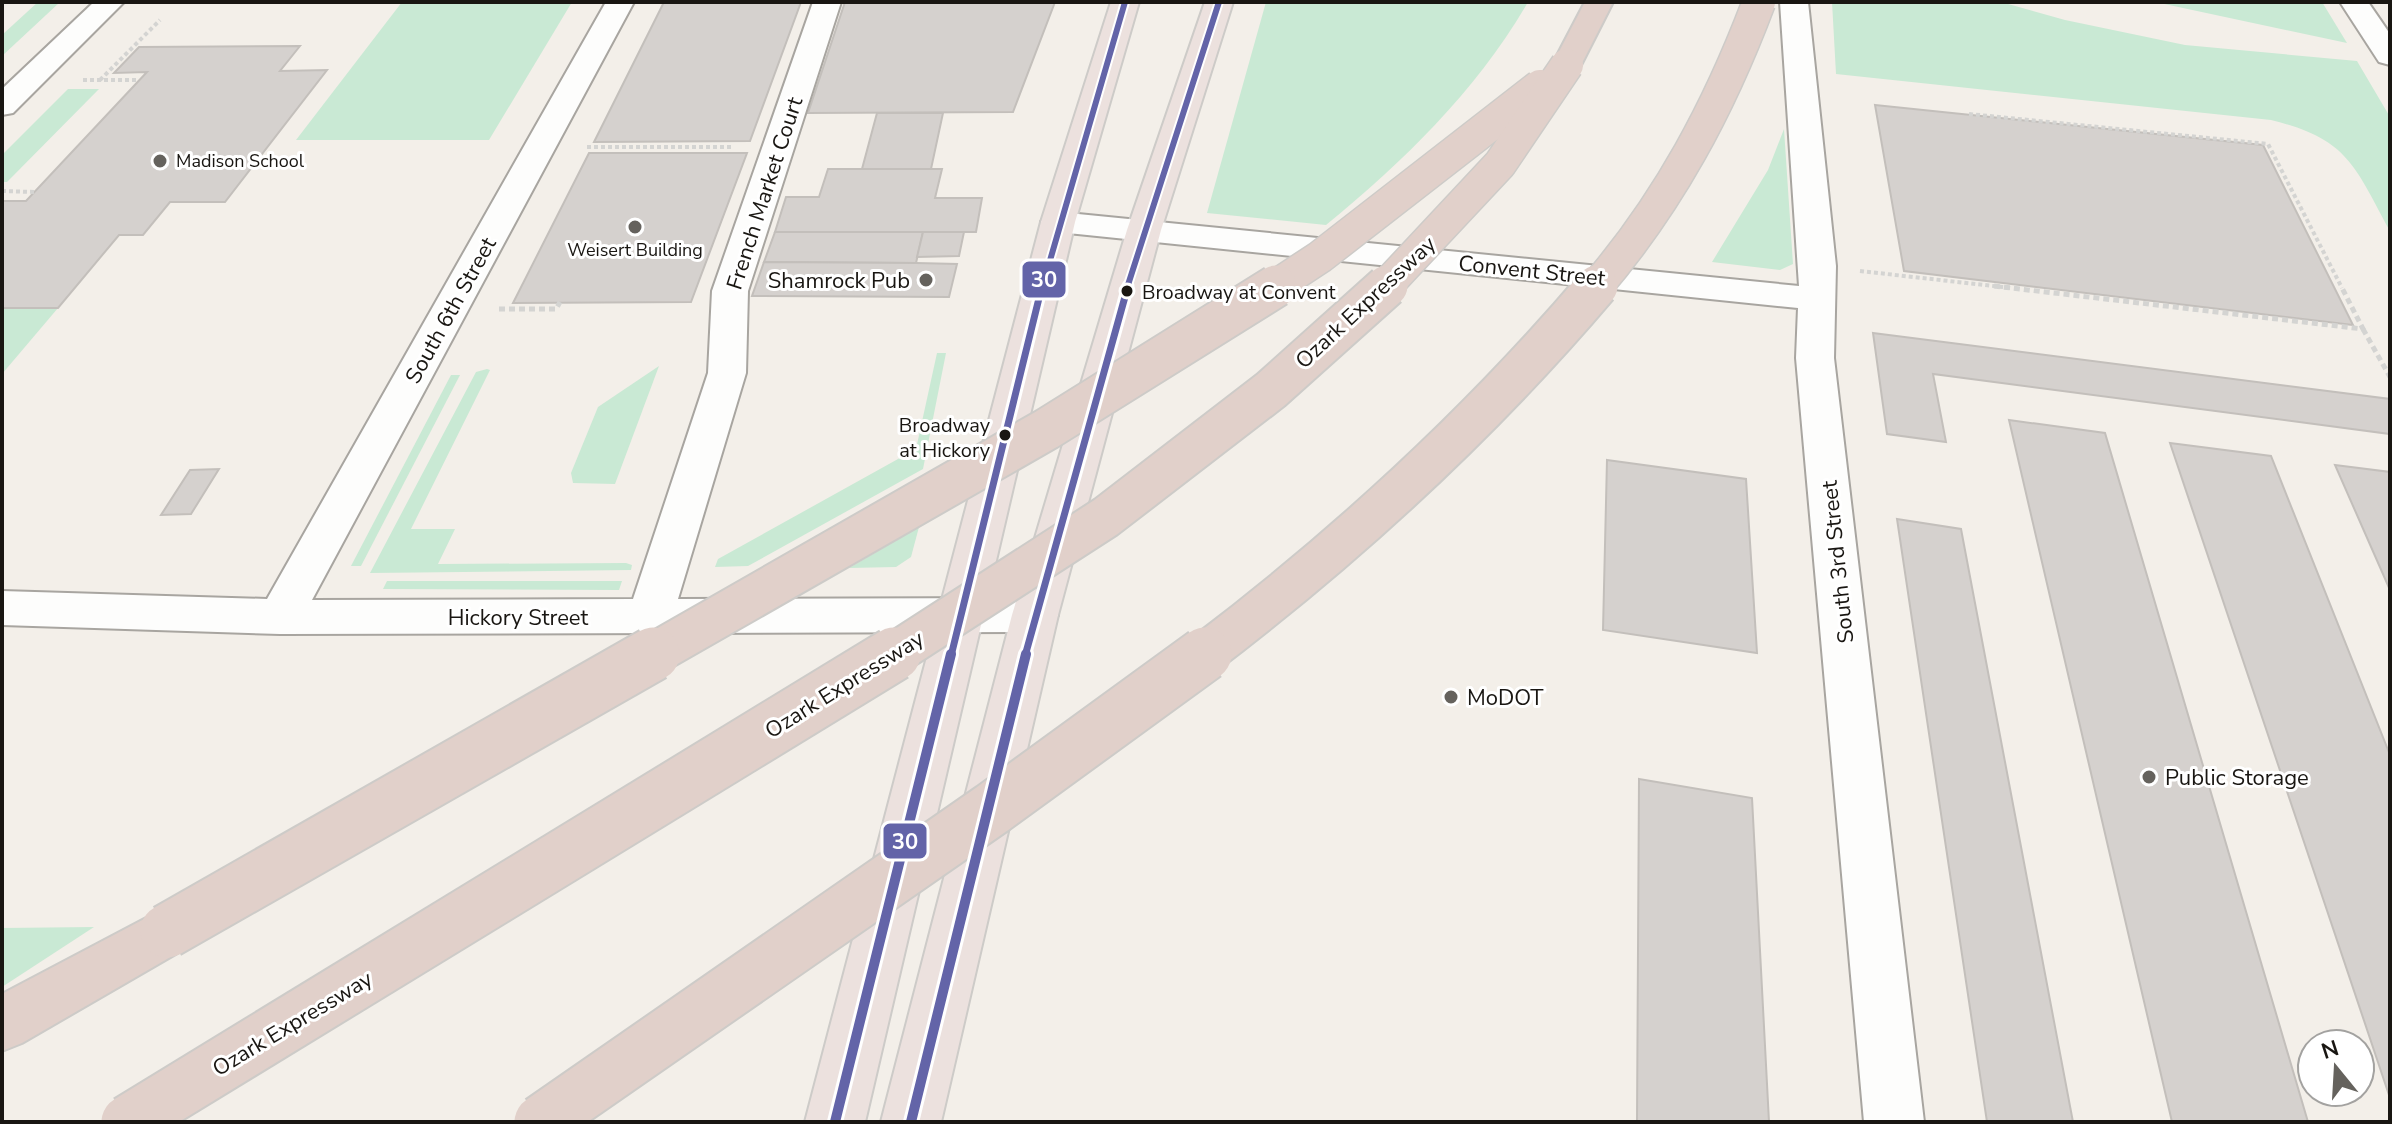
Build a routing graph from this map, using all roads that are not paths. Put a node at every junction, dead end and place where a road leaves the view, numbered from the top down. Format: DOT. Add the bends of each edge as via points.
graph roads {
  1 [pos="110,2"];
  2 [pos="620,2"];
  3 [pos="827,2"];
  4 [pos="1125,2"];
  5 [pos="1219,2"];
  6 [pos="1599,2"];
  7 [pos="1759,2"];
  8 [pos="1794,2"];
  9 [pos="2354,2"];
  10 [pos="2390,56"];
  11 [pos="1567,65"];
  12 [pos="2,106"];
  13 [pos="1058,222"];
  14 [pos="1144,230"];
  15 [pos="1816,299"];
  16 [pos="2,608"];
  17 [pos="961,615"];
  18 [pos="1035,615"];
  19 [pos="650,616"];
  20 [pos="280,617"];
  21 [pos="2,1024"];
  22 [pos="128,1122"];
  23 [pos="541,1122"];
  24 [pos="835,1122"];
  25 [pos="911,1122"];
  26 [pos="1894,1122"];
  1 -- 12 [label="street"];
  2 -- 20 [label="street, South 6th Street"];
  3 -- 19 [label="street, French Market Court" via="730,291 727,373"];
  4 -- 13 [label="main road"];
  5 -- 14 [label="main road"];
  6 -- 11 [label="highway, Ozark Expressway"];
  7 -- 23 [label="highway, bridge" via="1717,108 1671,188 1612,270 1549,344 1415,481 1255,615 1087,742"];
  8 -- 15 [label="street, South 3rd Street" via="1818,266"];
  9 -- 10 [label="street"];
  11 -- 21 [label="highway, bridge" via="1320,257 1195,340"];
  11 -- 22 [label="highway, Ozark Expressway, bridge" via="1500,164 1406,269 1271,390 1106,517 872,668"];
  13 -- 14 [label="street, Convent Street"];
  13 -- 17 [label="main road"];
  14 -- 15 [label="street, Convent Street"];
  14 -- 18 [label="main road"];
  15 -- 26 [label="street, South 3rd Street" via="1815,358"];
  16 -- 20 [label="street, Hickory Street"];
  17 -- 18 [label="street, Hickory Street"];
  17 -- 19 [label="street, Hickory Street"];
  17 -- 24 [label="main road"];
  18 -- 25 [label="main road"];
  19 -- 20 [label="street, Hickory Street"];
}
